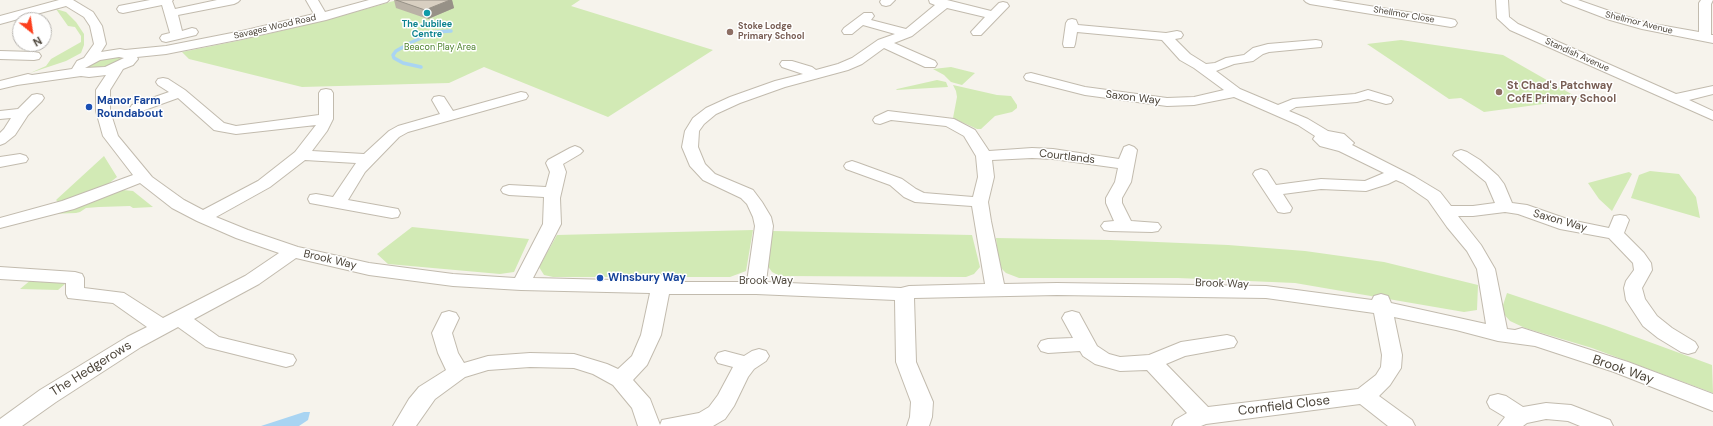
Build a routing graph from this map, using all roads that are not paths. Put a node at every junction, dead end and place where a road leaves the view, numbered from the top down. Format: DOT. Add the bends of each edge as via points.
graph roads {
  1 [pos="166,0"];
  2 [pos="234,0"];
  3 [pos="312,0"];
  4 [pos="383,0"];
  5 [pos="932,0"];
  6 [pos="1310,0"];
  7 [pos="1502,0"];
  8 [pos="1567,0"];
  9 [pos="1709,0"];
  10 [pos="67,1"];
  11 [pos="945,3"];
  12 [pos="1358,4"];
  13 [pos="123,9"];
  14 [pos="172,13"];
  15 [pos="322,16"];
  16 [pos="0,20"];
  17 [pos="1451,23"];
  18 [pos="848,31"];
  19 [pos="192,32"];
  20 [pos="978,32"];
  21 [pos="908,33"];
  22 [pos="177,35"];
  23 [pos="1709,39"];
  24 [pos="884,43"];
  25 [pos="100,44"];
  26 [pos="164,44"];
  27 [pos="1069,44"];
  28 [pos="1310,47"];
  29 [pos="12,48"];
  30 [pos="112,53"];
  31 [pos="0,55"];
  32 [pos="34,56"];
  33 [pos="925,59"];
  34 [pos="124,61"];
  35 [pos="787,64"];
  36 [pos="85,67"];
  37 [pos="1042,68"];
  38 [pos="1204,68"];
  39 [pos="808,69"];
  40 [pos="163,82"];
  41 [pos="0,85"];
  42 [pos="103,90"];
  43 [pos="1713,90"];
  44 [pos="1235,92"];
  45 [pos="180,93"];
  46 [pos="326,93"];
  47 [pos="522,96"];
  48 [pos="37,98"];
  49 [pos="1674,99"];
  50 [pos="439,100"];
  51 [pos="1386,100"];
  52 [pos="136,108"];
  53 [pos="1278,111"];
  54 [pos="22,113"];
  55 [pos="0,115"];
  56 [pos="884,115"];
  57 [pos="448,116"];
  58 [pos="1713,116"];
  59 [pos="326,119"];
  60 [pos="0,140"];
  61 [pos="575,151"];
  62 [pos="301,155"];
  63 [pos="984,156"];
  64 [pos="20,159"];
  65 [pos="368,159"];
  66 [pos="1474,160"];
  67 [pos="0,162"];
  68 [pos="850,165"];
  69 [pos="1396,173"];
  70 [pos="1261,174"];
  71 [pos="142,177"];
  72 [pos="509,190"];
  73 [pos="1272,190"];
  74 [pos="552,192"];
  75 [pos="316,199"];
  76 [pos="338,202"];
  77 [pos="980,202"];
  78 [pos="1505,207"];
  79 [pos="1284,208"];
  80 [pos="1446,211"];
  81 [pos="392,213"];
  82 [pos="203,217"];
  83 [pos="0,223"];
  84 [pos="1152,227"];
  85 [pos="293,252"];
  86 [pos="0,273"];
  87 [pos="521,284"];
  88 [pos="662,284"];
  89 [pos="757,284"];
  90 [pos="995,286"];
  91 [pos="902,289"];
  92 [pos="1382,304"];
  93 [pos="449,318"];
  94 [pos="1072,318"];
  95 [pos="180,319"];
  96 [pos="161,327"];
  97 [pos="1498,330"];
  98 [pos="1227,342"];
  99 [pos="1085,344"];
  100 [pos="1048,346"];
  101 [pos="1688,347"];
  102 [pos="724,358"];
  103 [pos="286,360"];
  104 [pos="1152,362"];
  105 [pos="458,372"];
  106 [pos="620,380"];
  107 [pos="1364,396"];
  108 [pos="1498,402"];
  109 [pos="1713,403"];
  110 [pos="1203,416"];
  111 [pos="1514,421"];
  112 [pos="6,426"];
  113 [pos="404,426"];
  114 [pos="649,426"];
  115 [pos="670,426"];
  116 [pos="918,426"];
  117 [pos="1183,426"];
  118 [pos="1404,426"];
  119 [pos="1602,426"];
  1 -- 13 [label="street"];
  1 -- 14 [label="street"];
  2 -- 14 [label="street"];
  3 -- 15 [label="street"];
  4 -- 15 [label="street, Savages Wood Road"];
  5 -- 11 [label="street"];
  6 -- 12 [label="street, Shellmor Close"];
  7 -- 49 [label="street, Standish Avenue" via="1502,18 1514,27"];
  8 -- 23 [label="street, Shellmor Avenue" via="1614,18"];
  9 -- 23 [label="street" via="1705,3"];
  10 -- 16 [label="street"];
  10 -- 25 [label="street" via="89,15 96,26"];
  11 -- 20 [label="street" via="999,11"];
  11 -- 21 [label="street"];
  12 -- 17 [label="street, Shellmor Close"];
  14 -- 22 [label="street"];
  15 -- 26 [label="street, Savages Wood Road" via="242,35"];
  18 -- 21 [label="street" via="865,19"];
  19 -- 22 [label="street"];
  21 -- 24 [label="street"];
  22 -- 26 [label="street"];
  24 -- 33 [label="street"];
  24 -- 39 [label="street" via="843,67"];
  25 -- 30 [label="street"];
  25 -- 36 [label="street"];
  26 -- 34 [label="street, Savages Wood Road"];
  27 -- 38 [label="street" via="1072,25 1172,36 1184,57"];
  28 -- 38 [label="street" via="1268,48 1248,58"];
  29 -- 31 [label="street"];
  30 -- 34 [label="street"];
  30 -- 36 [label="street"];
  31 -- 32 [label="street"];
  34 -- 36 [label="street"];
  34 -- 42 [label="street"];
  35 -- 39 [label="street"];
  36 -- 41 [label="street"];
  36 -- 42 [label="street"];
  37 -- 44 [label="street, Saxon Way" via="1026,81 1166,102 1194,101"];
  38 -- 44 [label="street"];
  39 -- 89 [label="street" via="780,84 722,105 698,121 692,131 690,147 698,166 709,177 747,194 762,217 764,226"];
  40 -- 45 [label="street"];
  42 -- 71 [label="street, Brook Way" via="103,111 111,136"];
  43 -- 49 [label="street"];
  44 -- 53 [label="street"];
  45 -- 52 [label="street"];
  45 -- 59 [label="street" via="219,127 236,130"];
  46 -- 59 [label="street"];
  47 -- 57 [label="street"];
  48 -- 54 [label="street"];
  49 -- 58 [label="street, Standish Avenue"];
  50 -- 57 [label="street"];
  51 -- 53 [label="street" via="1371,92 1357,98 1293,103"];
  53 -- 69 [label="street" via="1326,136 1321,139 1325,143 1343,147"];
  54 -- 55 [label="street"];
  54 -- 60 [label="street" via="14,127"];
  56 -- 63 [label="street" via="955,124 970,133"];
  57 -- 65 [label="street" via="403,129 394,134"];
  59 -- 62 [label="street"];
  61 -- 74 [label="street" via="547,162 557,167 558,172"];
  62 -- 65 [label="street"];
  62 -- 82 [label="street" via="264,184"];
  63 -- 77 [label="street" via="986,177"];
  63 -- 84 [label="street, Courtlands" via="1032,153 1127,157 1123,182 1114,198 1117,226"];
  64 -- 67 [label="street"];
  65 -- 76 [label="street"];
  66 -- 78 [label="street" via="1496,184"];
  68 -- 77 [label="street" via="896,182 921,198"];
  69 -- 73 [label="street" via="1366,186 1321,184"];
  69 -- 80 [label="street" via="1434,196"];
  70 -- 73 [label="street"];
  71 -- 82 [label="street, Brook Way" via="169,198"];
  71 -- 83 [label="street" via="68,205"];
  72 -- 74 [label="street"];
  73 -- 79 [label="street"];
  74 -- 87 [label="street" via="552,224"];
  75 -- 76 [label="street"];
  76 -- 81 [label="street"];
  77 -- 90 [label="street"];
  78 -- 80 [label="street, Saxon Way"];
  78 -- 101 [label="street, Saxon Way" via="1537,214 1566,225 1618,227 1642,263 1643,270 1633,288 1636,300 1658,333"];
  80 -- 97 [label="street" via="1475,249 1486,269"];
  82 -- 85 [label="street, Brook Way"];
  85 -- 87 [label="street, Brook Way" via="383,271 453,280"];
  85 -- 95 [label="street, The Hedgerows" via="252,280"];
  86 -- 96 [label="street" via="75,278 75,294 117,297"];
  87 -- 88 [label="street, Brook Way"];
  88 -- 89 [label="street, Brook Way"];
  88 -- 106 [label="street" via="650,335 640,360"];
  89 -- 91 [label="street, Brook Way"];
  90 -- 91 [label="street, Brook Way"];
  90 -- 92 [label="street, Brook Way" via="1266,292"];
  91 -- 116 [label="street" via="906,362 922,402"];
  92 -- 97 [label="street, Brook Way" via="1456,323"];
  92 -- 107 [label="street" via="1392,355 1391,368 1383,380"];
  93 -- 105 [label="street" via="442,333 448,353"];
  94 -- 99 [label="street"];
  95 -- 96 [label="street, The Hedgerows"];
  95 -- 103 [label="street" via="213,342"];
  96 -- 112 [label="street, The Hedgerows" via="61,388"];
  97 -- 109 [label="street, Brook Way" via="1621,367"];
  98 -- 104 [label="street" via="1182,349"];
  99 -- 100 [label="street"];
  99 -- 104 [label="street" via="1102,359 1120,364"];
  102 -- 115 [label="street" via="753,360 740,373 717,413 705,420"];
  104 -- 110 [label="street"];
  105 -- 106 [label="street" via="488,363 530,360 574,362 600,369"];
  105 -- 113 [label="street" via="427,393"];
  106 -- 114 [label="street" via="642,405"];
  107 -- 110 [label="street, Cornfield Close"];
  107 -- 118 [label="street"];
  108 -- 111 [label="street"];
  110 -- 117 [label="street, Cornfield Close"];
  111 -- 119 [label="street" via="1546,411 1558,411 1571,413"];
}
